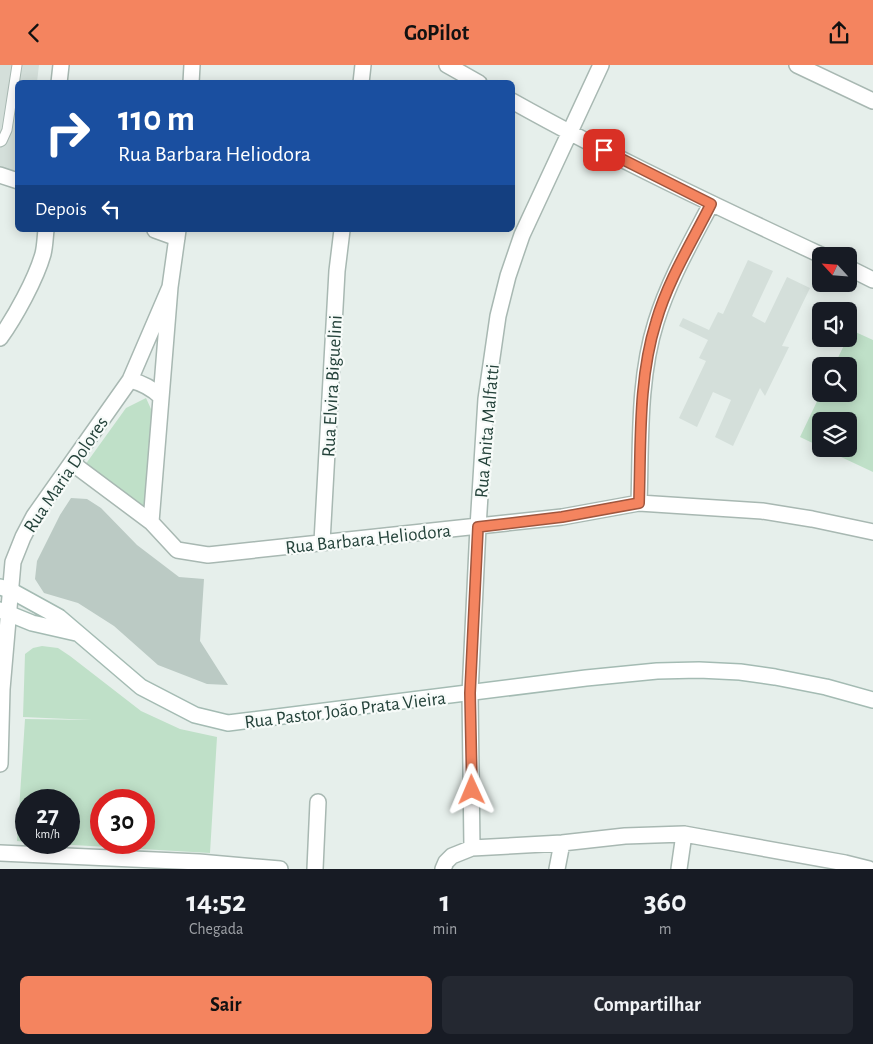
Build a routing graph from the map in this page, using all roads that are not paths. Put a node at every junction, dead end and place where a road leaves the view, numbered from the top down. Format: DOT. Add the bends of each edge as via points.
graph roads {
  1 [pos="17,65"];
  2 [pos="61,65"];
  3 [pos="192,65"];
  4 [pos="363,65"];
  5 [pos="447,65"];
  6 [pos="601,65"];
  7 [pos="797,65"];
  8 [pos="59,80"];
  9 [pos="191,80"];
  10 [pos="360,80"];
  11 [pos="474,80"];
  12 [pos="873,101"];
  13 [pos="515,103"];
  14 [pos="569,133"];
  15 [pos="0,142"];
  16 [pos="0,175"];
  17 [pos="15,180"];
  18 [pos="711,204"];
  19 [pos="46,232"];
  20 [pos="342,232"];
  21 [pos="177,234"];
  22 [pos="812,251"];
  23 [pos="858,272"];
  24 [pos="873,280"];
  25 [pos="170,287"];
  26 [pos="3,330"];
  27 [pos="130,380"];
  28 [pos="161,397"];
  29 [pos="72,463"];
  30 [pos="639,503"];
  31 [pos="151,522"];
  32 [pos="478,527"];
  33 [pos="873,531"];
  34 [pos="322,542"];
  35 [pos="5,589"];
  36 [pos="4,612"];
  37 [pos="80,634"];
  38 [pos="470,693"];
  39 [pos="873,700"];
  40 [pos="0,744"];
  41 [pos="0,764"];
  42 [pos="318,802"];
  43 [pos="684,835"];
  44 [pos="562,843"];
  45 [pos="472,848"];
  46 [pos="0,853"];
  47 [pos="813,863"];
  48 [pos="280,869"];
  49 [pos="316,869"];
  50 [pos="443,869"];
  51 [pos="556,869"];
  52 [pos="678,869"];
  53 [pos="869,869"];
  1 -- 15 [label="lane" via="7,131"];
  2 -- 8 [label="street"];
  3 -- 9 [label="street"];
  4 -- 10 [label="street"];
  5 -- 11 [label="street"];
  6 -- 14 [label="street, Rua Anita Malfatti"];
  7 -- 12 [label="street"];
  13 -- 14 [label="street"];
  14 -- 18 [label="street"];
  14 -- 32 [label="street, Rua Anita Malfatti" via="522,235 498,315 486,399"];
  16 -- 17 [label="street"];
  18 -- 22 [label="street"];
  18 -- 30 [label="street" via="667,291 648,354"];
  19 -- 26 [label="street" via="37,270"];
  20 -- 34 [label="street, Rua Elvira Biguelini"];
  21 -- 25 [label="street"];
  23 -- 24 [label="street"];
  25 -- 27 [label="street, Rua Maria Dolores"];
  25 -- 28 [label="street"];
  27 -- 28 [label="street" via="146,385"];
  27 -- 29 [label="street, Rua Maria Dolores"];
  28 -- 31 [label="street"];
  29 -- 31 [label="street, Rua Barbara Heliodora"];
  29 -- 35 [label="street, Rua Maria Dolores" via="34,516 13,562"];
  30 -- 32 [label="street, Rua Barbara Heliodora"];
  30 -- 33 [label="street, Rua Barbara Heliodora" via="762,511"];
  31 -- 34 [label="street, Rua Barbara Heliodora" via="177,550 208,555"];
  32 -- 34 [label="street, Rua Barbara Heliodora"];
  32 -- 38 [label="street, Rua Anita Malfatti"];
  35 -- 36 [label="street, Rua Maria Dolores"];
  35 -- 37 [label="street, Rua Pastor João Prata Vieira" via="47,610"];
  36 -- 37 [label="street, Rua Pastor João Prata Vieira" via="32,623"];
  36 -- 40 [label="street, Rua Maria Dolores"];
  37 -- 38 [label="street, Rua Pastor João Prata Vieira" via="141,687 195,715 228,723"];
  38 -- 39 [label="street, Rua Pastor João Prata Vieira" via="586,678 699,670 775,677"];
  38 -- 45 [label="street, Rua Anita Malfatti"];
  40 -- 41 [label="street, Rua Maria Dolores"];
  42 -- 49 [label="street"];
  43 -- 44 [label="street" via="625,836"];
  43 -- 47 [label="street"];
  43 -- 52 [label="street"];
  44 -- 45 [label="street"];
  44 -- 51 [label="street"];
  45 -- 50 [label="street" via="452,856"];
  46 -- 48 [label="street"];
  47 -- 53 [label="street"];
}
